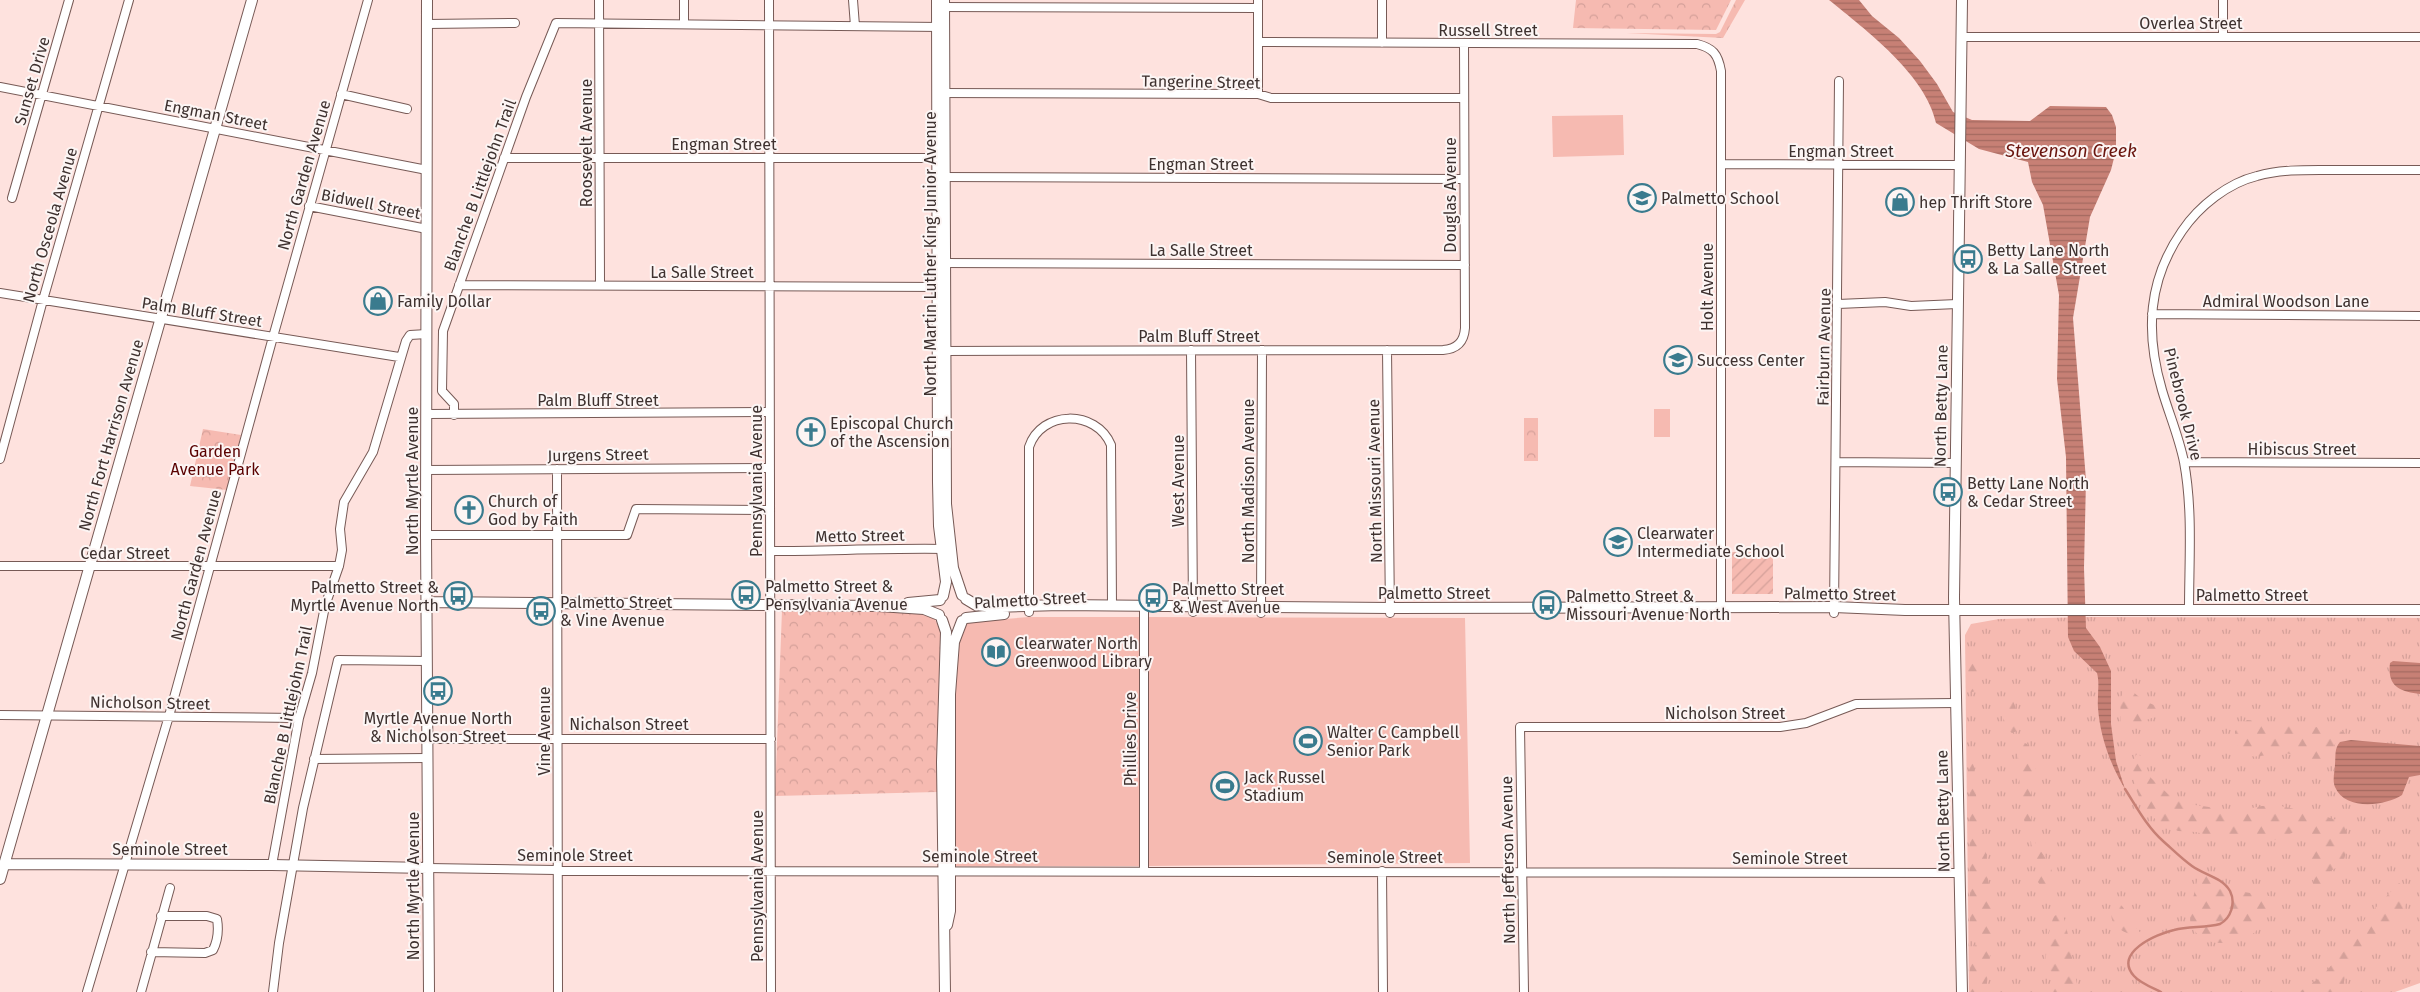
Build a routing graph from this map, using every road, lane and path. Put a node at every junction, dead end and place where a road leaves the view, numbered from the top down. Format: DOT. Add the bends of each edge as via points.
graph roads {
  1 [pos="69,0"];
  2 [pos="129,0"];
  3 [pos="252,0"];
  4 [pos="368,0"];
  5 [pos="427,0"];
  6 [pos="599,0"];
  7 [pos="684,0"];
  8 [pos="769,0"];
  9 [pos="853,0"];
  10 [pos="1382,0"];
  11 [pos="1962,0"];
  12 [pos="2222,0"];
  13 [pos="940,3"];
  14 [pos="1258,4"];
  15 [pos="515,23"];
  16 [pos="427,24"];
  17 [pos="599,24"];
  18 [pos="684,24"];
  19 [pos="770,25"];
  20 [pos="855,26"];
  21 [pos="941,27"];
  22 [pos="1962,37"];
  23 [pos="2223,37"];
  24 [pos="2420,37"];
  25 [pos="1259,42"];
  26 [pos="1382,43"];
  27 [pos="1464,44"];
  28 [pos="1715,52"];
  29 [pos="1839,81"];
  30 [pos="0,87"];
  31 [pos="941,92"];
  32 [pos="341,94"];
  33 [pos="1258,94"];
  34 [pos="42,95"];
  35 [pos="1464,98"];
  36 [pos="98,106"];
  37 [pos="407,110"];
  38 [pos="214,128"];
  39 [pos="325,150"];
  40 [pos="504,158"];
  41 [pos="600,158"];
  42 [pos="769,158"];
  43 [pos="941,158"];
  44 [pos="1722,164"];
  45 [pos="1839,165"];
  46 [pos="1960,165"];
  47 [pos="427,170"];
  48 [pos="2420,170"];
  49 [pos="941,177"];
  50 [pos="1464,179"];
  51 [pos="12,198"];
  52 [pos="309,206"];
  53 [pos="427,229"];
  54 [pos="941,263"];
  55 [pos="1465,266"];
  56 [pos="460,285"];
  57 [pos="600,285"];
  58 [pos="770,286"];
  59 [pos="941,286"];
  60 [pos="0,294"];
  61 [pos="43,300"];
  62 [pos="1838,304"];
  63 [pos="1957,304"];
  64 [pos="2152,314"];
  65 [pos="2420,316"];
  66 [pos="160,319"];
  67 [pos="427,334"];
  68 [pos="273,337"];
  69 [pos="1460,344"];
  70 [pos="1191,350"];
  71 [pos="1262,350"];
  72 [pos="1388,350"];
  73 [pos="941,351"];
  74 [pos="399,357"];
  75 [pos="769,412"];
  76 [pos="427,414"];
  77 [pos="454,415"];
  78 [pos="0,459"];
  79 [pos="1836,462"];
  80 [pos="2184,462"];
  81 [pos="1955,463"];
  82 [pos="2420,464"];
  83 [pos="770,468"];
  84 [pos="426,470"];
  85 [pos="557,470"];
  86 [pos="770,510"];
  87 [pos="426,534"];
  88 [pos="558,534"];
  89 [pos="945,549"];
  90 [pos="771,551"];
  91 [pos="0,566"];
  92 [pos="210,566"];
  93 [pos="339,566"];
  94 [pos="89,567"];
  95 [pos="964,597"];
  96 [pos="942,598"];
  97 [pos="426,602"];
  98 [pos="558,603"];
  99 [pos="770,605"];
  100 [pos="879,606"];
  101 [pos="1112,606"];
  102 [pos="1029,609"];
  103 [pos="1144,609"];
  104 [pos="1193,609"];
  105 [pos="1261,610"];
  106 [pos="1721,610"];
  107 [pos="1834,610"];
  108 [pos="1954,610"];
  109 [pos="2189,610"];
  110 [pos="2420,610"];
  111 [pos="1390,611"];
  112 [pos="941,617"];
  113 [pos="964,620"];
  114 [pos="427,660"];
  115 [pos="1956,703"];
  116 [pos="0,715"];
  117 [pos="46,715"];
  118 [pos="169,716"];
  119 [pos="299,718"];
  120 [pos="1520,727"];
  121 [pos="427,738"];
  122 [pos="558,738"];
  123 [pos="771,739"];
  124 [pos="427,758"];
  125 [pos="314,759"];
  126 [pos="2,864"];
  127 [pos="124,864"];
  128 [pos="272,865"];
  129 [pos="294,865"];
  130 [pos="428,868"];
  131 [pos="558,870"];
  132 [pos="771,870"];
  133 [pos="946,871"];
  134 [pos="1144,871"];
  135 [pos="1382,872"];
  136 [pos="1521,872"];
  137 [pos="1959,873"];
  138 [pos="0,879"];
  139 [pos="170,888"];
  140 [pos="161,916"];
  141 [pos="151,952"];
  142 [pos="87,992"];
  143 [pos="141,992"];
  144 [pos="273,992"];
  145 [pos="429,992"];
  146 [pos="558,992"];
  147 [pos="771,992"];
  148 [pos="945,992"];
  149 [pos="1383,992"];
  150 [pos="1524,992"];
  151 [pos="1962,992"];
  1 -- 34 [label="street, Sunset Drive"];
  2 -- 36 [label="street, North Osceola Avenue"];
  3 -- 38 [label="street, North Fort Harrison Avenue"];
  4 -- 32 [label="street, North Garden Avenue"];
  5 -- 16 [label="street, North Myrtle Avenue"];
  6 -- 17 [label="street, Roosevelt Avenue"];
  7 -- 18 [label="street"];
  8 -- 19 [label="street, Pennsylvania Avenue"];
  9 -- 20 [label="street"];
  10 -- 26 [label="street"];
  11 -- 22 [label="street, North Betty Lane"];
  12 -- 23 [label="street"];
  13 -- 14 [label="street"];
  13 -- 21 [label="street, North Martin Luther King Junior Avenue"];
  14 -- 25 [label="street"];
  15 -- 16 [label="street"];
  16 -- 47 [label="street, North Myrtle Avenue"];
  17 -- 18 [label="street"];
  17 -- 40 [label="street, Blanche B Littlejohn Trail" via="556,22"];
  17 -- 41 [label="street, Roosevelt Avenue"];
  18 -- 19 [label="street"];
  19 -- 20 [label="street"];
  19 -- 42 [label="street, Pennsylvania Avenue"];
  20 -- 21 [label="street"];
  21 -- 31 [label="street, North Martin Luther King Junior Avenue"];
  22 -- 23 [label="street, Overlea Street"];
  22 -- 46 [label="street, North Betty Lane"];
  23 -- 24 [label="street, Overlea Street"];
  25 -- 26 [label="street, Russell Street"];
  25 -- 33 [label="street"];
  26 -- 27 [label="street, Russell Street"];
  27 -- 28 [label="street, Russell Street" via="1697,44"];
  27 -- 35 [label="street, Douglas Avenue"];
  28 -- 44 [label="street, Holt Avenue" via="1721,71"];
  29 -- 45 [label="street, Fairburn Avenue"];
  30 -- 34 [label="street, Engman Street"];
  31 -- 33 [label="street, Tangerine Street"];
  31 -- 43 [label="street, North Martin Luther King Junior Avenue"];
  32 -- 37 [label="street"];
  32 -- 39 [label="street, North Garden Avenue"];
  33 -- 35 [label="street, Tangerine Street" via="1271,98"];
  34 -- 36 [label="street, Engman Street"];
  34 -- 51 [label="street, Sunset Drive"];
  35 -- 50 [label="street, Douglas Avenue"];
  36 -- 38 [label="street, Engman Street"];
  36 -- 61 [label="street, North Osceola Avenue"];
  38 -- 39 [label="street, Engman Street"];
  38 -- 66 [label="street, North Fort Harrison Avenue"];
  39 -- 47 [label="street, Engman Street"];
  39 -- 52 [label="street, North Garden Avenue"];
  40 -- 41 [label="street, Engman Street"];
  40 -- 56 [label="street, Blanche B Littlejohn Trail"];
  41 -- 42 [label="street, Engman Street"];
  41 -- 57 [label="street, Roosevelt Avenue"];
  42 -- 43 [label="street, Engman Street"];
  42 -- 58 [label="street, Pennsylvania Avenue"];
  43 -- 49 [label="street, North Martin Luther King Junior Avenue"];
  44 -- 45 [label="street, Engman Street"];
  44 -- 106 [label="street, Holt Avenue"];
  45 -- 46 [label="street, Engman Street"];
  45 -- 62 [label="street, Fairburn Avenue"];
  46 -- 63 [label="street, North Betty Lane"];
  47 -- 53 [label="street, North Myrtle Avenue"];
  48 -- 64 [label="street, Pinebrook Drive" via="2274,172 2235,185 2199,210 2174,243 2162,264"];
  49 -- 50 [label="street, Engman Street"];
  49 -- 54 [label="street, North Martin Luther King Junior Avenue"];
  50 -- 55 [label="street, Douglas Avenue"];
  52 -- 53 [label="street, Bidwell Street"];
  52 -- 68 [label="street, North Garden Avenue"];
  53 -- 67 [label="street, North Myrtle Avenue"];
  54 -- 55 [label="street, La Salle Street"];
  54 -- 59 [label="street, North Martin Luther King Junior Avenue"];
  55 -- 69 [label="street, Douglas Avenue" via="1465,328"];
  56 -- 57 [label="street, La Salle Street"];
  56 -- 77 [label="street, Blanche B Littlejohn Trail" via="443,331 441,364 442,391 454,404"];
  57 -- 58 [label="street, La Salle Street"];
  58 -- 59 [label="street, La Salle Street"];
  58 -- 75 [label="street, Pennsylvania Avenue"];
  59 -- 73 [label="street, North Martin Luther King Junior Avenue"];
  60 -- 61 [label="street, Palm Bluff Street"];
  61 -- 66 [label="street, Palm Bluff Street"];
  61 -- 78 [label="street, North Osceola Avenue"];
  62 -- 63 [label="street"];
  62 -- 79 [label="street, Fairburn Avenue"];
  63 -- 81 [label="street, North Betty Lane"];
  64 -- 65 [label="street, Admiral Woodson Lane"];
  64 -- 80 [label="street, Pinebrook Drive" via="2157,368"];
  66 -- 68 [label="street, Palm Bluff Street"];
  66 -- 94 [label="street, North Fort Harrison Avenue"];
  67 -- 74 [label="street, Blanche B Littlejohn Trail" via="410,335"];
  67 -- 76 [label="street, North Myrtle Avenue"];
  68 -- 74 [label="street, Palm Bluff Street"];
  68 -- 92 [label="street, North Garden Avenue"];
  69 -- 72 [label="street, Palm Bluff Street" via="1443,350"];
  70 -- 71 [label="street, Palm Bluff Street"];
  70 -- 73 [label="street, Palm Bluff Street"];
  70 -- 104 [label="street, West Avenue"];
  71 -- 72 [label="street, Palm Bluff Street"];
  71 -- 105 [label="street, North Madison Avenue"];
  72 -- 111 [label="street, North Missouri Avenue"];
  73 -- 89 [label="street, North Martin Luther King Junior Avenue"];
  74 -- 93 [label="street, Blanche B Littlejohn Trail" via="373,452 344,502"];
  75 -- 77 [label="street, Palm Bluff Street"];
  75 -- 83 [label="street, Pennsylvania Avenue"];
  76 -- 77 [label="street, Palm Bluff Street"];
  76 -- 84 [label="street, North Myrtle Avenue"];
  79 -- 81 [label="street"];
  79 -- 107 [label="street, Fairburn Avenue"];
  80 -- 82 [label="street, Hibiscus Street"];
  80 -- 109 [label="street, Pinebrook Drive" via="2189,508"];
  81 -- 108 [label="street, North Betty Lane"];
  83 -- 85 [label="street, Jurgens Street"];
  83 -- 86 [label="street, Pennsylvania Avenue"];
  84 -- 85 [label="street, Jurgens Street"];
  84 -- 87 [label="street, North Myrtle Avenue"];
  85 -- 88 [label="street, Vine Avenue"];
  86 -- 88 [label="street" via="636,509 627,535"];
  86 -- 90 [label="street, Pennsylvania Avenue"];
  87 -- 88 [label="street"];
  87 -- 97 [label="street, North Myrtle Avenue"];
  88 -- 98 [label="street, Vine Avenue"];
  89 -- 90 [label="street, Metto Street"];
  89 -- 95 [label="street, North Martin Luther King Junior Avenue"];
  89 -- 96 [label="street, North Martin Luther King Junior Avenue" via="946,582"];
  90 -- 99 [label="street, Pennsylvania Avenue"];
  91 -- 94 [label="street, Cedar Street"];
  92 -- 93 [label="street, Cedar Street"];
  92 -- 94 [label="street, Cedar Street"];
  92 -- 118 [label="street, North Garden Avenue"];
  93 -- 119 [label="street, Blanche B Littlejohn Trail"];
  94 -- 117 [label="street, North Fort Harrison Avenue"];
  95 -- 96 [label="street" via="952,593"];
  95 -- 102 [label="street, Palmetto Street" via="983,606"];
  95 -- 113 [label="street" via="969,608"];
  96 -- 100 [label="street"];
  96 -- 112 [label="street" via="937,610"];
  97 -- 98 [label="street"];
  97 -- 114 [label="street, North Myrtle Avenue"];
  98 -- 99 [label="street"];
  98 -- 122 [label="street, Vine Avenue"];
  99 -- 100 [label="street"];
  99 -- 123 [label="street, Pennsylvania Avenue"];
  100 -- 112 [label="street" via="924,609"];
  101 -- 102 [label="street, Palmetto Street"];
  101 -- 102 [label="street" via="1111,445 1106,434 1094,424 1068,419 1044,425 1029,447"];
  101 -- 103 [label="street, Palmetto Street"];
  102 -- 103 [label="street, Palmetto Street"];
  102 -- 113 [label="street, Palmetto Street"];
  103 -- 104 [label="street, Palmetto Street"];
  103 -- 134 [label="street, Phillies Drive"];
  104 -- 105 [label="street, Palmetto Street"];
  105 -- 111 [label="street, Palmetto Street"];
  106 -- 107 [label="street, Palmetto Street"];
  106 -- 111 [label="street, Palmetto Street"];
  107 -- 108 [label="street, Palmetto Street"];
  108 -- 109 [label="street, Palmetto Street"];
  108 -- 115 [label="street, North Betty Lane"];
  109 -- 110 [label="street, Palmetto Street"];
  112 -- 113 [label="street" via="952,624"];
  112 -- 133 [label="street" via="946,632 942,734"];
  113 -- 133 [label="street" via="954,642 950,694"];
  114 -- 121 [label="street, North Myrtle Avenue"];
  114 -- 125 [label="street, Blanche B Littlejohn Trail" via="338,660"];
  115 -- 120 [label="street, Nicholson Street" via="1856,704 1806,723 1780,727"];
  115 -- 137 [label="street, North Betty Lane"];
  116 -- 117 [label="street, Nicholson Street"];
  117 -- 118 [label="street, Nicholson Street"];
  117 -- 126 [label="street, North Fort Harrison Avenue"];
  118 -- 119 [label="street, Nicholson Street"];
  118 -- 127 [label="street, North Garden Avenue"];
  119 -- 128 [label="street, Blanche B Littlejohn Trail"];
  120 -- 136 [label="street, North Jefferson Avenue"];
  121 -- 122 [label="street, Nichalson Street"];
  121 -- 124 [label="street, North Myrtle Avenue"];
  122 -- 123 [label="street, Nichalson Street"];
  122 -- 131 [label="street, Vine Avenue"];
  123 -- 132 [label="street, Pennsylvania Avenue"];
  124 -- 125 [label="street"];
  124 -- 130 [label="street, North Myrtle Avenue"];
  125 -- 129 [label="street, Blanche B Littlejohn Trail"];
  126 -- 127 [label="street, Seminole Street"];
  126 -- 138 [label="street, North Fort Harrison Avenue"];
  127 -- 128 [label="street, Seminole Street"];
  127 -- 142 [label="street, North Garden Avenue"];
  128 -- 129 [label="street, Seminole Street"];
  129 -- 130 [label="street, Seminole Street"];
  129 -- 144 [label="street, Blanche B Littlejohn Trail"];
  130 -- 131 [label="street, Seminole Street"];
  130 -- 145 [label="street, North Myrtle Avenue"];
  131 -- 132 [label="street, Seminole Street"];
  131 -- 146 [label="street, Vine Avenue"];
  132 -- 133 [label="street, Seminole Street"];
  132 -- 147 [label="street, Pennsylvania Avenue"];
  133 -- 134 [label="street, Seminole Street"];
  133 -- 148 [label="street" via="950,911 945,936"];
  134 -- 135 [label="street, Seminole Street"];
  135 -- 136 [label="street, Seminole Street"];
  135 -- 149 [label="street"];
  136 -- 137 [label="street, Seminole Street"];
  136 -- 150 [label="street, North Jefferson Avenue"];
  137 -- 151 [label="street, North Betty Lane"];
  139 -- 140 [label="street"];
  140 -- 141 [label="street"];
  140 -- 141 [label="street" via="207,916 217,920 216,943 213,950 205,953"];
  141 -- 143 [label="street"];
}
